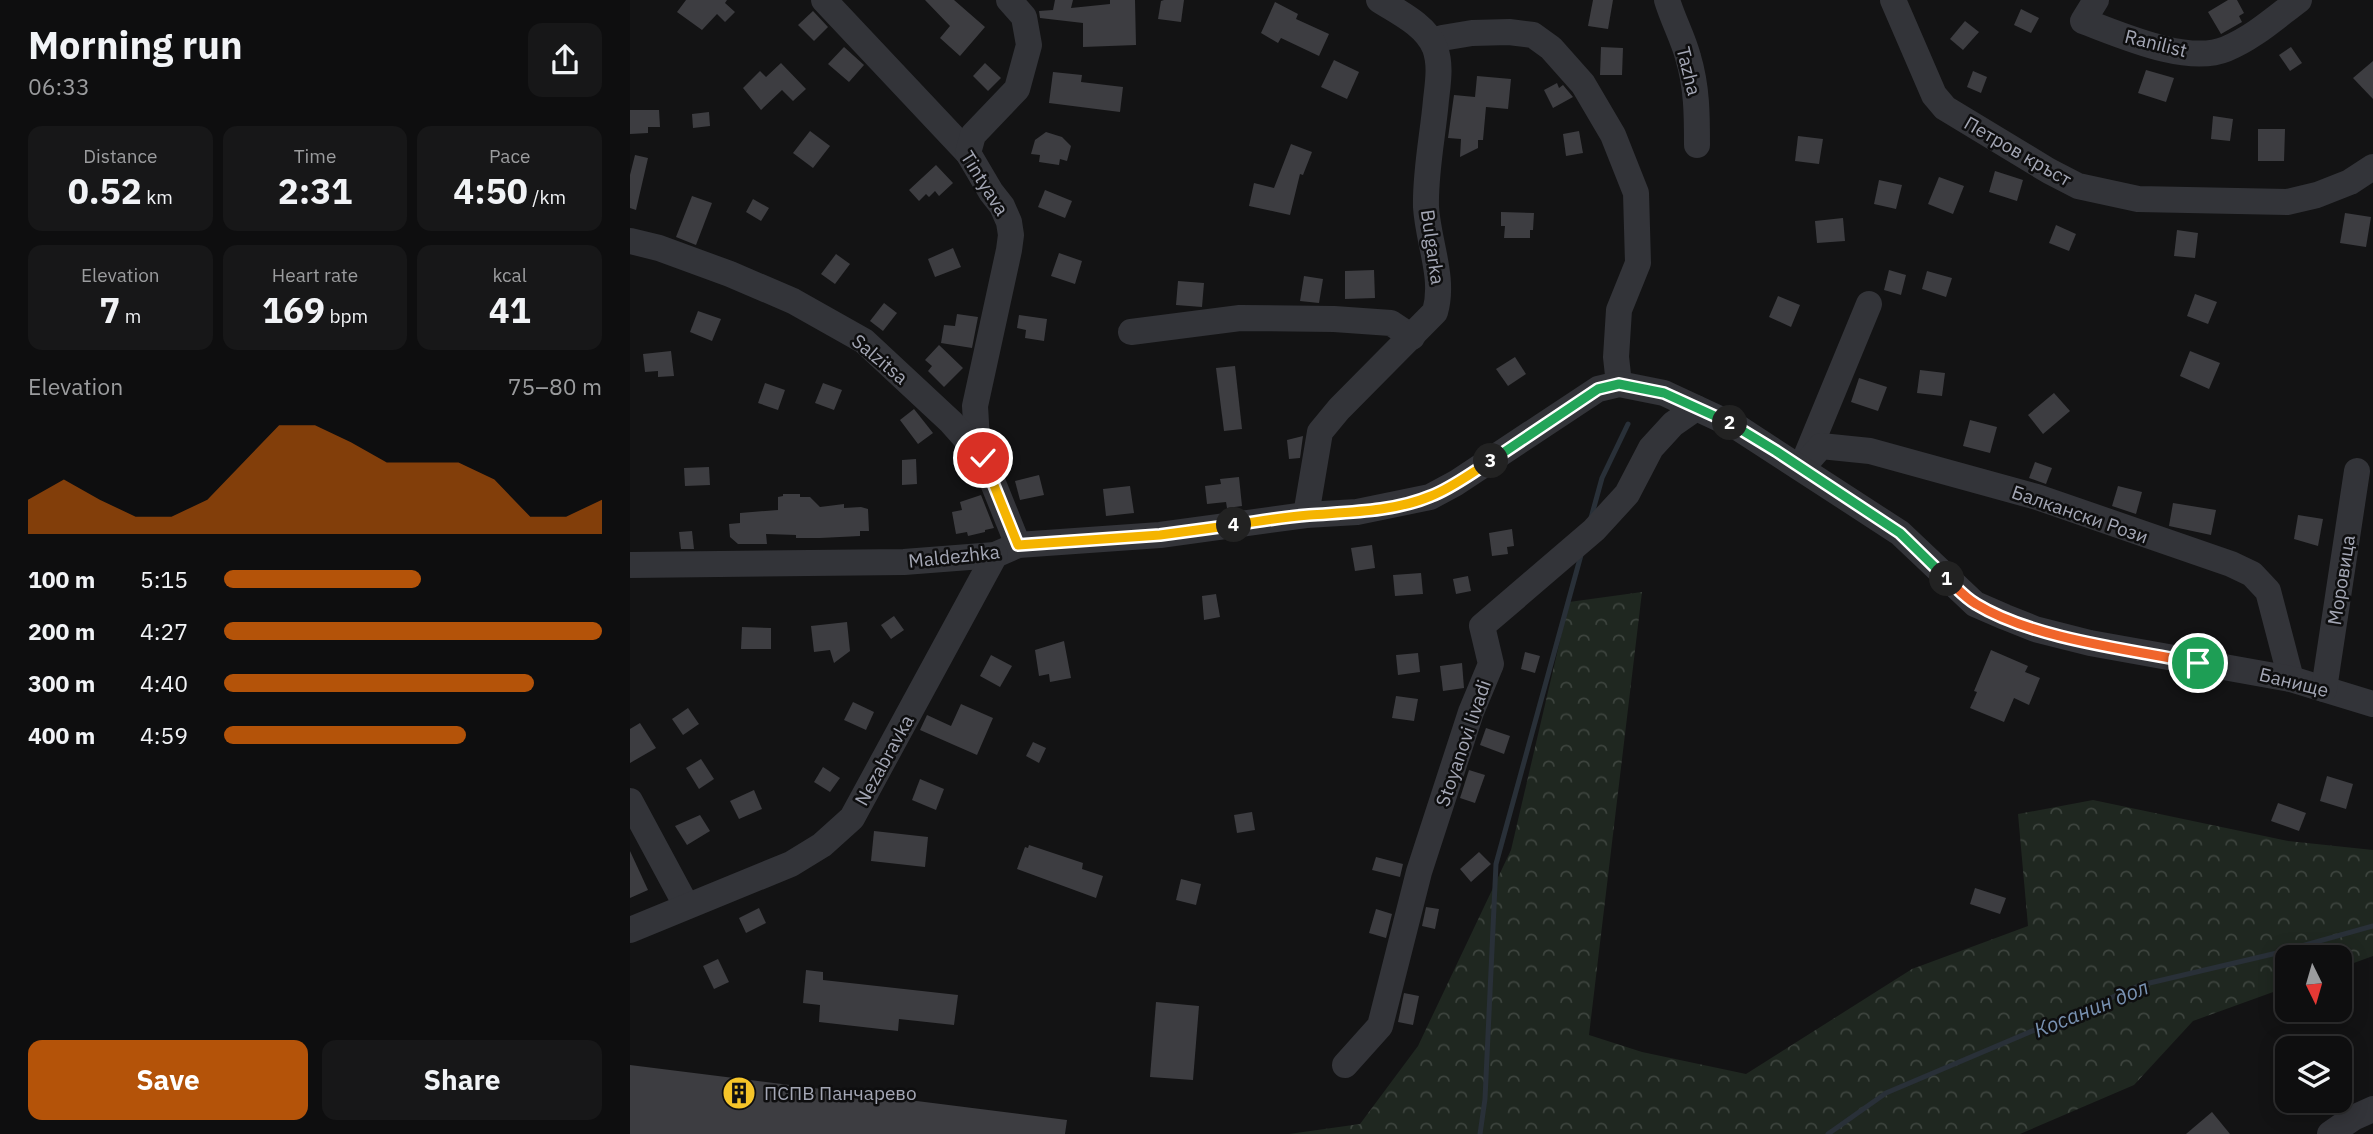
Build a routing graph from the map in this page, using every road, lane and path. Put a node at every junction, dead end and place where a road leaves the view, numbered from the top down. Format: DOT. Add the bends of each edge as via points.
graph roads {
  1 [pos="824,0"];
  2 [pos="1009,0"];
  3 [pos="1378,0"];
  4 [pos="1667,0"];
  5 [pos="1893,0"];
  6 [pos="2299,0"];
  7 [pos="2090,10"];
  8 [pos="1434,45"];
  9 [pos="1697,145"];
  10 [pos="968,153"];
  11 [pos="2373,167"];
  12 [pos="630,242"];
  13 [pos="1869,304"];
  14 [pos="1132,332"];
  15 [pos="1412,337"];
  16 [pos="1619,384"];
  17 [pos="1696,408"];
  18 [pos="983,458"];
  19 [pos="1802,468"];
  20 [pos="2357,471"];
  21 [pos="1306,515"];
  22 [pos="1006,550"];
  23 [pos="630,565"];
  24 [pos="2291,679"];
  25 [pos="2324,689"];
  26 [pos="2373,704"];
  27 [pos="630,801"];
  28 [pos="686,905"];
  29 [pos="630,930"];
  30 [pos="1345,1065"];
  31 [pos="2373,1109"];
  32 [pos="2330,1134"];
  1 -- 10 [label="street, Tintyava"];
  2 -- 10 [label="street" via="1024,18 1029,45 1017,89 973,135"];
  3 -- 8 [label="street" via="1414,23"];
  4 -- 9 [label="street, Tazha" via="1688,56 1697,98"];
  5 -- 11 [label="street, Петров кръст" via="1934,95 1945,108 2078,186 2138,199 2287,202 2350,182"];
  6 -- 7 [label="street, Ranilist" via="2253,35 2209,54 2129,38"];
  8 -- 15 [label="street, Bulgarka" via="1440,64 1426,202 1440,298 1435,313"];
  8 -- 16 [label="street" via="1442,38 1472,33 1533,35 1583,84 1613,135 1636,193 1638,263 1619,310"];
  10 -- 18 [label="street, Tintyava" via="1002,206 1011,235 975,406"];
  12 -- 18 [label="street, Salzitsa" via="730,274 864,341"];
  13 -- 19 [label="street"];
  14 -- 15 [label="street" via="1240,318 1334,319 1391,323"];
  15 -- 21 [label="street, Bulgarka" via="1320,432"];
  16 -- 17 [label="street, Банище" via="1664,393"];
  16 -- 21 [label="street, Maldezhka" via="1598,389 1430,497 1357,512"];
  17 -- 19 [label="street, Банище" via="1737,427"];
  17 -- 30 [label="street, Stoyanovi livadi" via="1651,448 1627,494 1594,530 1482,626 1491,664 1419,872 1380,1026"];
  18 -- 22 [label="street, Salzitsa"];
  19 -- 24 [label="street, Банище" via="1900,533 1975,604 2005,617 2090,643"];
  19 -- 24 [label="street, Балкански Рози" via="1821,446 1870,451 2037,497 2231,564 2252,574 2268,591"];
  20 -- 25 [label="street, Моровица"];
  21 -- 22 [label="street, Maldezhka"];
  22 -- 23 [label="street, Maldezhka" via="892,562"];
  22 -- 28 [label="street, Nezabravka" via="852,818 791,864"];
  24 -- 25 [label="street, Банище"];
  25 -- 26 [label="street, Банище"];
  27 -- 28 [label="street"];
  28 -- 29 [label="street, Nezabravka"];
  31 -- 32 [label="street"];
}
